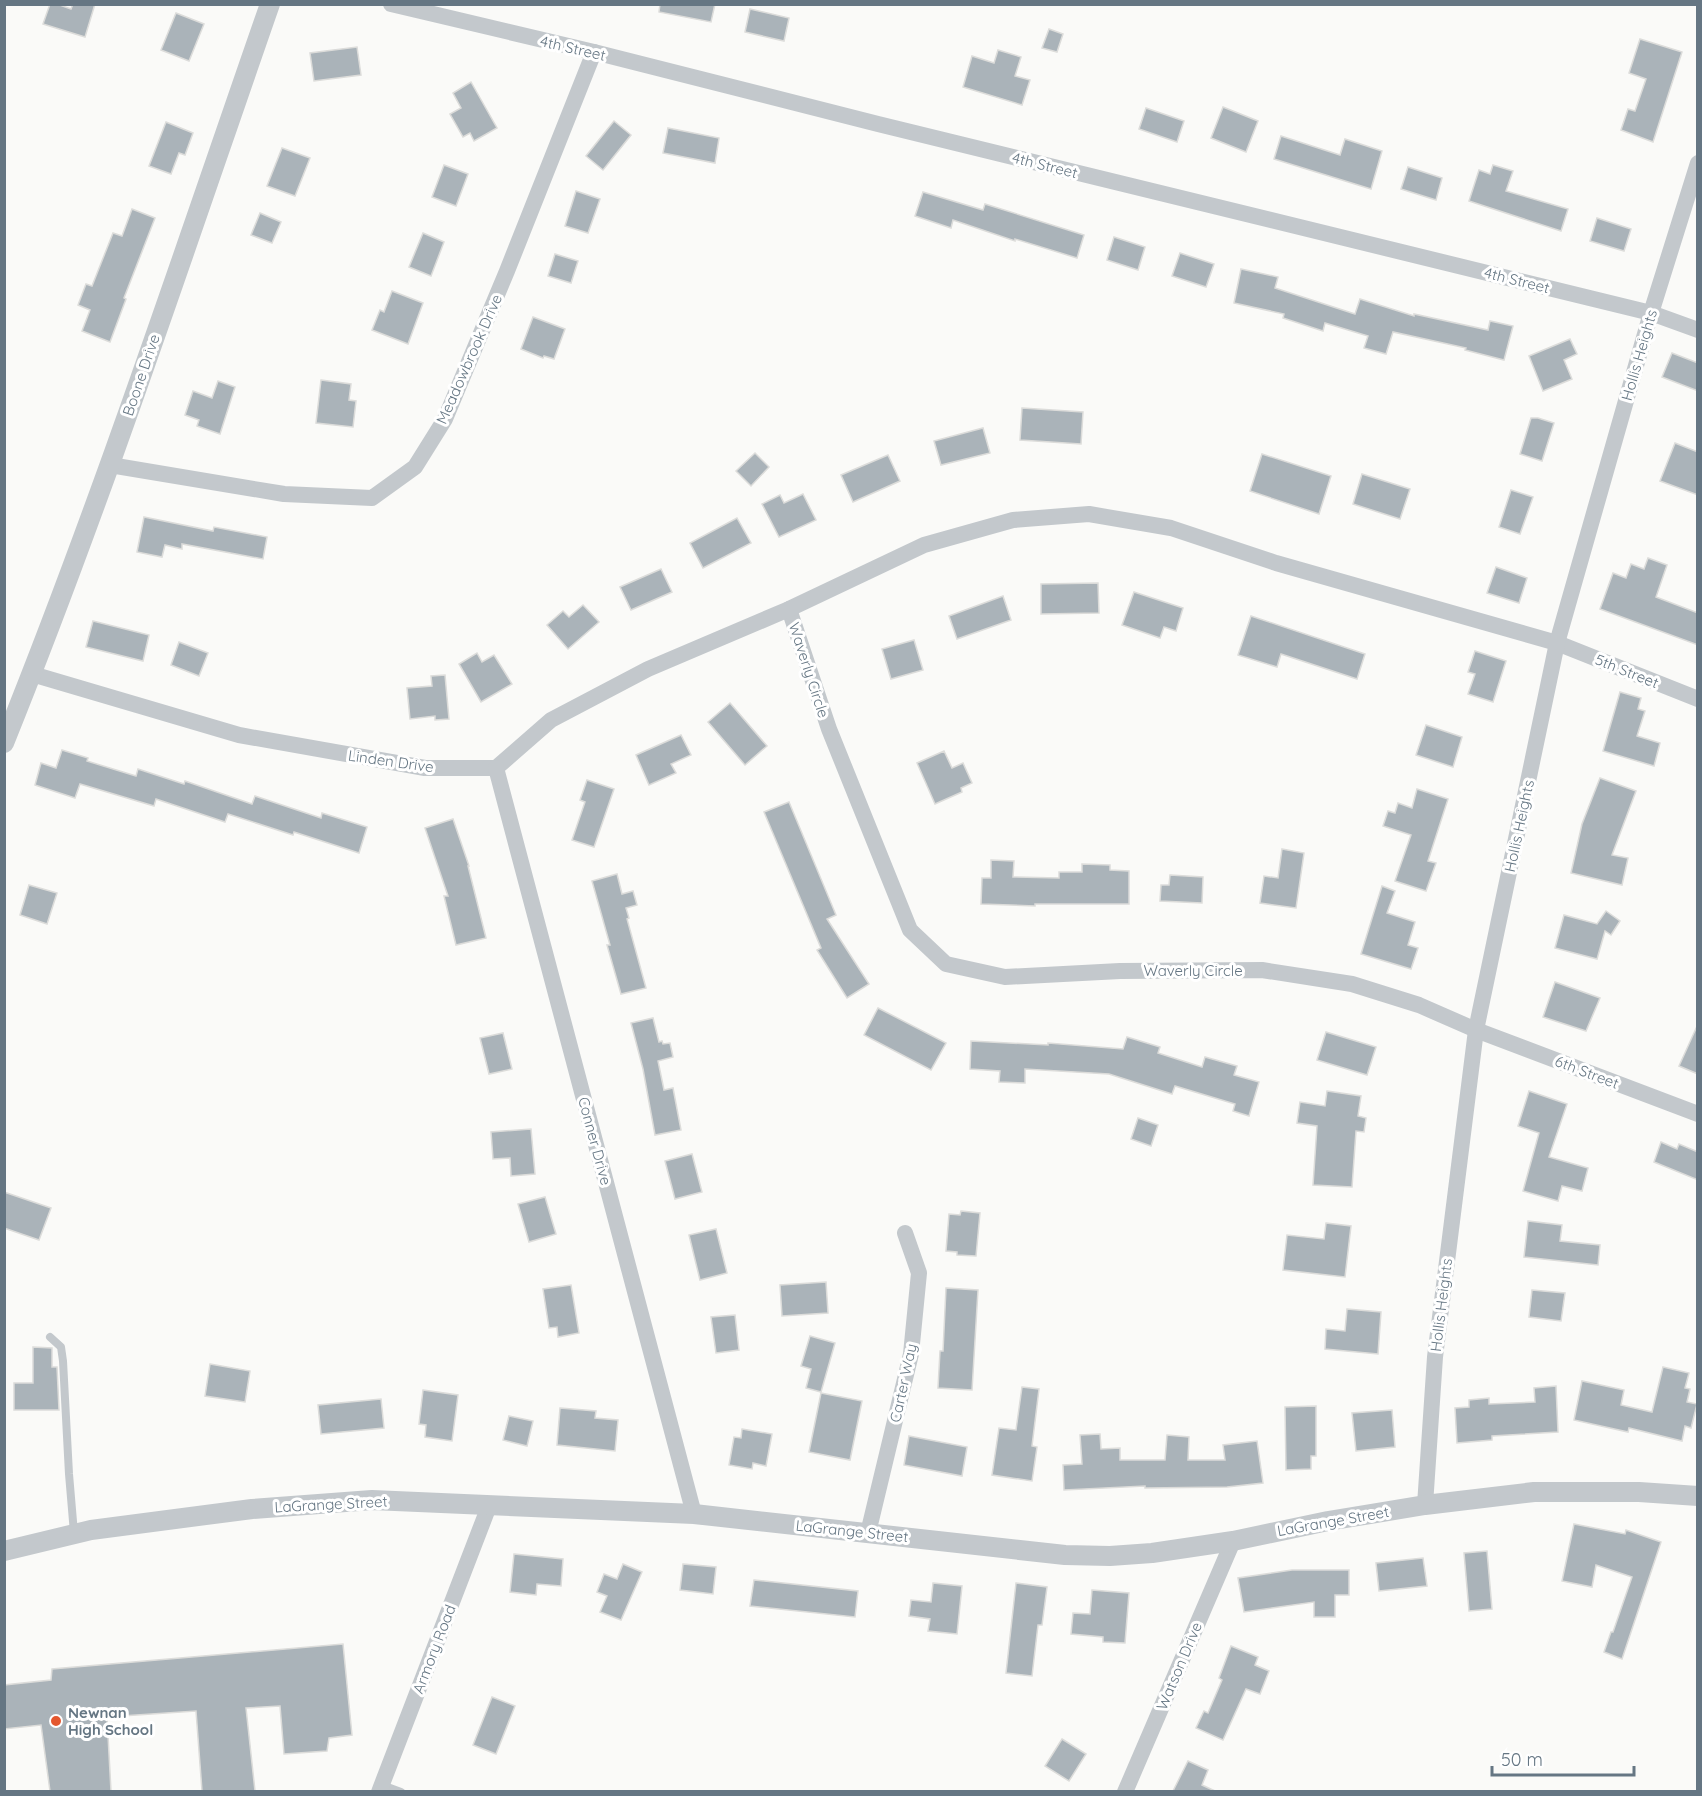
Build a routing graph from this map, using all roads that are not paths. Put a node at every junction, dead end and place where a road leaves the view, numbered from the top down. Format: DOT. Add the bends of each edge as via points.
graph roads {
  1 [pos="270,4"];
  2 [pos="391,4"];
  3 [pos="594,52"];
  4 [pos="1698,163"];
  5 [pos="1651,313"];
  6 [pos="1698,330"];
  7 [pos="110,465"];
  8 [pos="789,609"];
  9 [pos="1557,643"];
  10 [pos="32,674"];
  11 [pos="1698,699"];
  12 [pos="4,743"];
  13 [pos="495,768"];
  14 [pos="1476,1030"];
  15 [pos="1698,1114"];
  16 [pos="905,1233"];
  17 [pos="50,1337"];
  18 [pos="1698,1496"];
  19 [pos="1425,1505"];
  20 [pos="489,1506"];
  21 [pos="694,1514"];
  22 [pos="868,1533"];
  23 [pos="74,1534"];
  24 [pos="1233,1541"];
  25 [pos="4,1551"];
  26 [pos="380,1788"];
  27 [pos="401,1791"];
  28 [pos="1125,1791"];
  1 -- 7 [label="street, Boone Drive"];
  2 -- 3 [label="street, 4th Street"];
  3 -- 5 [label="street, 4th Street"];
  3 -- 7 [label="street, Meadowbrook Drive" via="445,419 415,467 372,498 284,494"];
  4 -- 5 [label="street, Hollis Heights"];
  5 -- 6 [label="street, 4th Street"];
  5 -- 9 [label="street, Hollis Heights"];
  7 -- 10 [label="street, Boone Drive"];
  8 -- 9 [label="street, Waverly Circle" via="924,545 1013,520 1089,514 1171,528 1276,563"];
  8 -- 13 [label="street" via="648,669 560,715"];
  8 -- 14 [label="street, Waverly Circle" via="829,729 910,930 946,964 1005,977 1262,970 1352,984 1419,1005"];
  9 -- 11 [label="street, 5th Street"];
  9 -- 14 [label="street, Hollis Heights"];
  10 -- 12 [label="street, Boone Drive"];
  10 -- 13 [label="street, Linden Drive" via="239,735 425,768"];
  13 -- 21 [label="street, Conner Drive"];
  14 -- 15 [label="street, 6th Street"];
  14 -- 19 [label="street, Hollis Heights" via="1435,1357"];
  16 -- 22 [label="street, Carter Way" via="919,1273 911,1354"];
  17 -- 23 [label="lane" via="61,1347 63,1361"];
  18 -- 19 [label="street, LaGrange Street" via="1639,1491 1534,1492"];
  19 -- 24 [label="street, LaGrange Street"];
  20 -- 21 [label="street, LaGrange Street"];
  20 -- 23 [label="street, LaGrange Street" via="372,1500 252,1509"];
  20 -- 26 [label="street, Armory Road"];
  21 -- 22 [label="street, LaGrange Street"];
  22 -- 24 [label="street, LaGrange Street" via="1110,1557"];
  23 -- 25 [label="street, LaGrange Street"];
  24 -- 28 [label="street, Watson Drive"];
  26 -- 27 [label="lane"];
}
